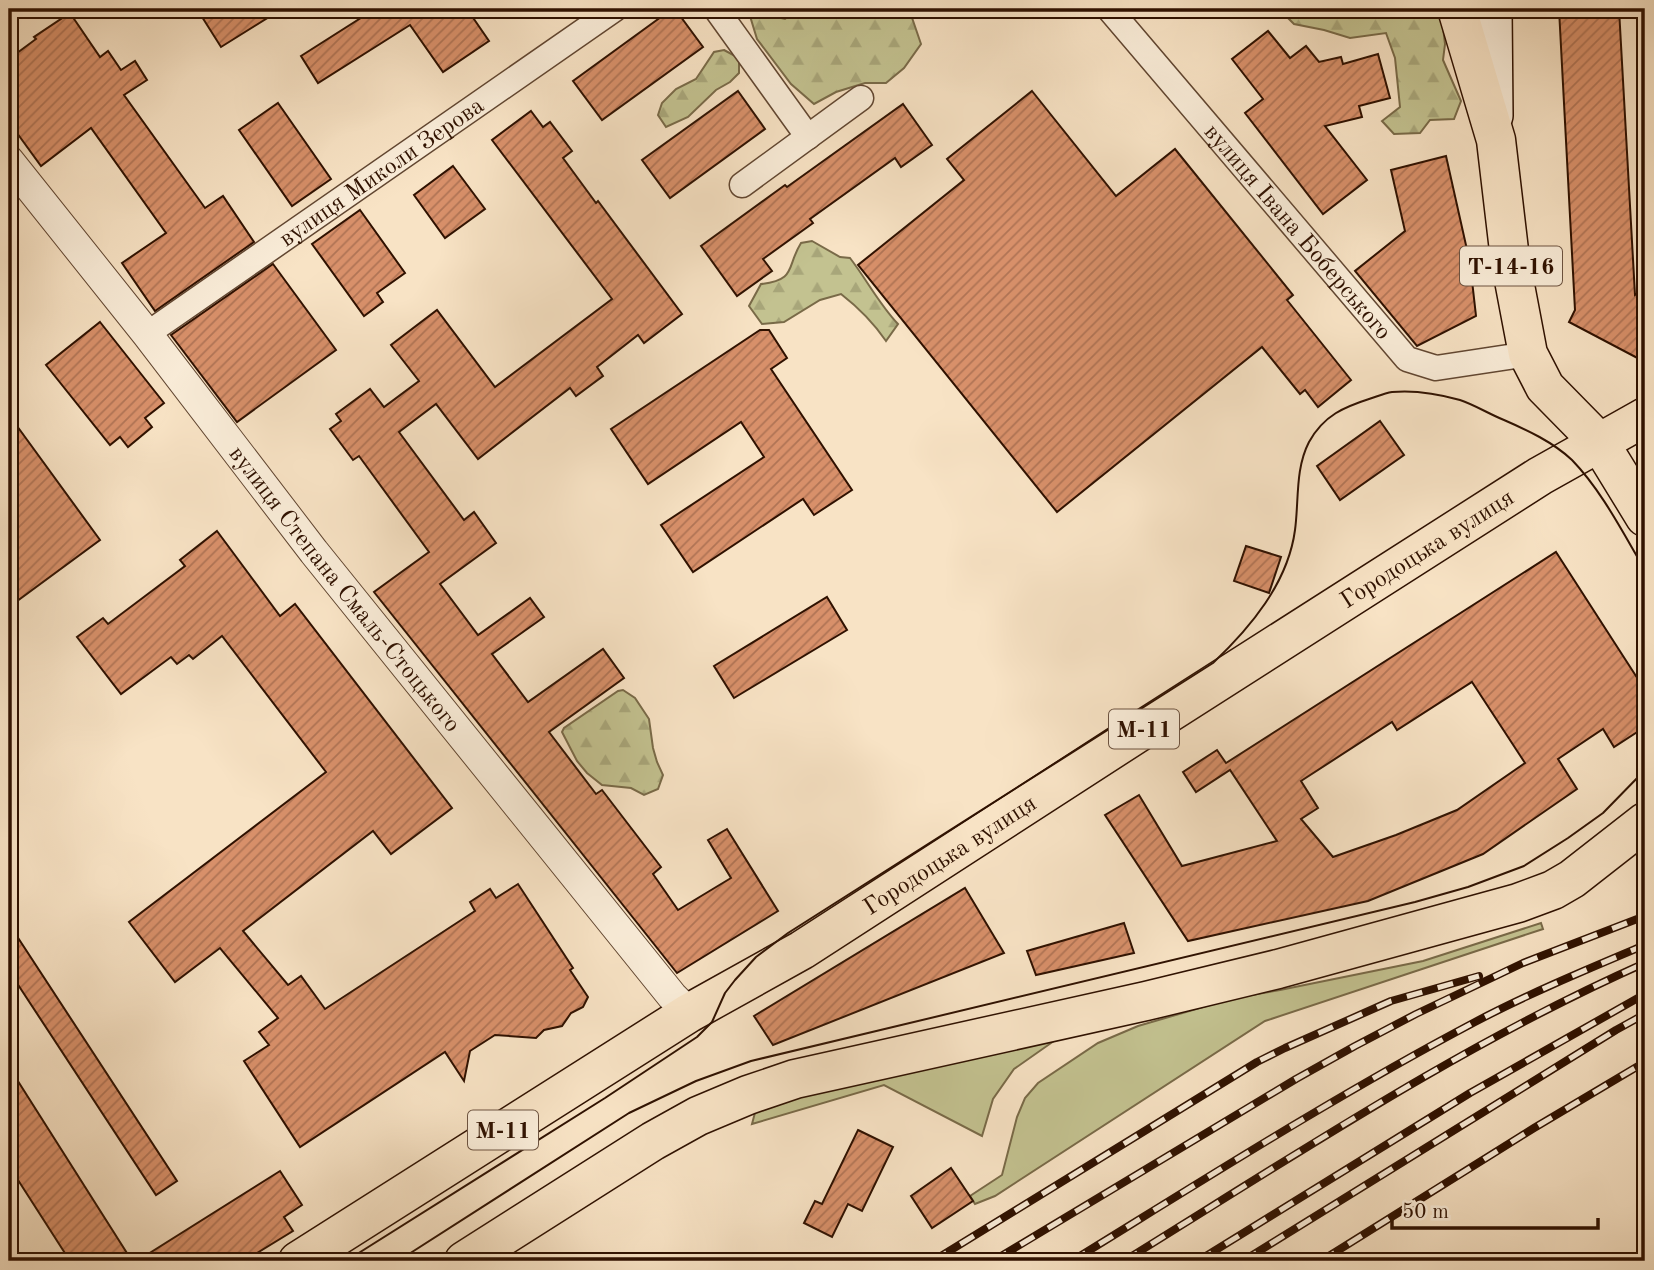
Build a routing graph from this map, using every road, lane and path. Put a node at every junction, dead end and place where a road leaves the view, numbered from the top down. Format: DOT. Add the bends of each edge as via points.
graph roads {
  1 [pos="615,9"];
  2 [pos="716,9"];
  3 [pos="1109,9"];
  4 [pos="1457,9"];
  5 [pos="1495,9"];
  6 [pos="861,99"];
  7 [pos="808,137"];
  8 [pos="1496,140"];
  9 [pos="9,160"];
  10 [pos="742,185"];
  11 [pos="147,334"];
  12 [pos="1528,354"];
  13 [pos="1645,417"];
  14 [pos="1599,442"];
  15 [pos="1645,517"];
  16 [pos="1645,822"];
  17 [pos="689,1013"];
  18 [pos="298,1261"];
  19 [pos="464,1261"];
  1 -- 11 [label="street, вулиця Миколи Зерова"];
  2 -- 7 [label="street"];
  3 -- 12 [label="street, вулиця Івана Боберського" via="1407,359 1436,368"];
  4 -- 8 [label="main road, Т-14-16"];
  5 -- 8 [label="main road"];
  6 -- 7 [label="street"];
  7 -- 10 [label="street"];
  8 -- 12 [label="main road, Т-14-16" via="1510,259"];
  9 -- 11 [label="street, вулиця Степана Смаль-Стоцького"];
  11 -- 17 [label="street, вулиця Степана Смаль-Стоцького" via="314,552"];
  12 -- 14 [label="main road, Т-14-16" via="1545,387"];
  13 -- 14 [label="main road, Городоцька вулиця / М-11"];
  14 -- 15 [label="main road"];
  14 -- 17 [label="main road, Городоцька вулиця / М-11" via="802,950"];
  16 -- 19 [label="main road" via="1572,879 1518,903 1278,969 794,1079 748,1095 653,1141"];
  17 -- 18 [label="main road, Городоцька вулиця / М-11"];
}
